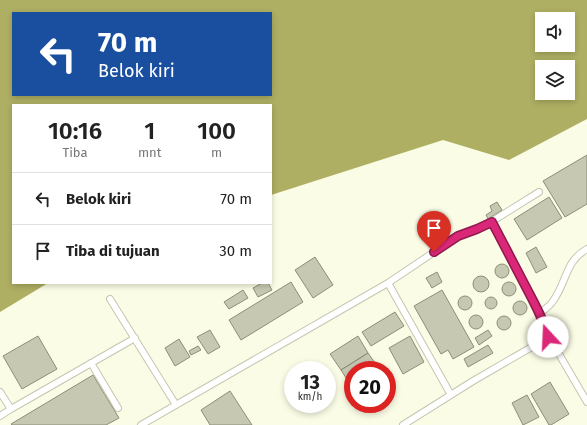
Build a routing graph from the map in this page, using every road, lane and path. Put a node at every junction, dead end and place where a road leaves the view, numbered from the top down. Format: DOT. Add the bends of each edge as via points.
graph roads {
  1 [pos="539,192"];
  2 [pos="492,222"];
  3 [pos="587,249"];
  4 [pos="388,284"];
  5 [pos="110,299"];
  6 [pos="540,314"];
  7 [pos="548,337"];
  8 [pos="135,338"];
  9 [pos="91,363"];
  10 [pos="0,392"];
  11 [pos="451,395"];
  12 [pos="587,402"];
  13 [pos="176,405"];
  14 [pos="118,408"];
  15 [pos="11,409"];
  16 [pos="0,416"];
  17 [pos="141,425"];
  18 [pos="403,425"];
  1 -- 2 [label="lane"];
  2 -- 4 [label="lane" via="458,236"];
  2 -- 6 [label="lane"];
  3 -- 6 [label="lane" via="570,264 553,302"];
  4 -- 11 [label="lane"];
  4 -- 13 [label="lane"];
  5 -- 8 [label="lane"];
  6 -- 7 [label="lane"];
  7 -- 11 [label="lane"];
  7 -- 12 [label="lane"];
  8 -- 9 [label="lane"];
  8 -- 13 [label="lane"];
  9 -- 14 [label="lane"];
  9 -- 15 [label="lane"];
  10 -- 15 [label="lane"];
  11 -- 18 [label="lane"];
  13 -- 17 [label="lane"];
  15 -- 16 [label="lane"];
}
